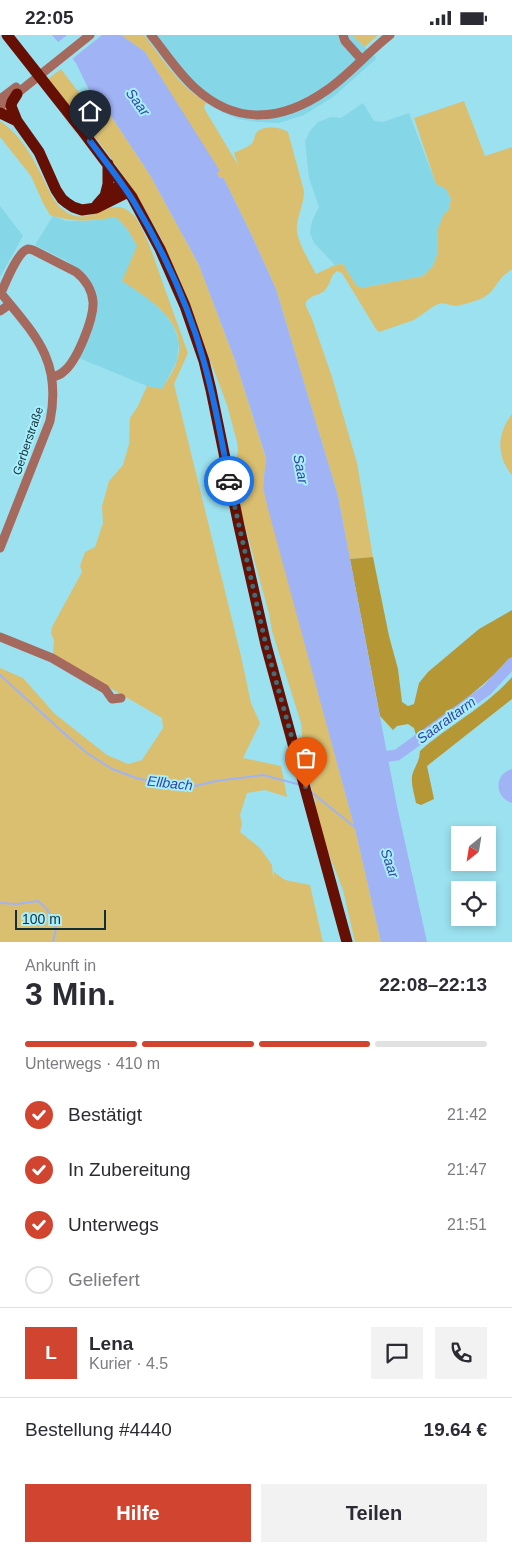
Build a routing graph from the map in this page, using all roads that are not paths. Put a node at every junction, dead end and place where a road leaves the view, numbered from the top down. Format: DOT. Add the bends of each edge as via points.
graph roads {
  1 [pos="7,35"];
  2 [pos="80,35"];
  3 [pos="90,35"];
  4 [pos="151,35"];
  5 [pos="343,35"];
  6 [pos="390,35"];
  7 [pos="366,56"];
  8 [pos="0,91"];
  9 [pos="16,91"];
  10 [pos="0,99"];
  11 [pos="0,107"];
  12 [pos="0,113"];
  13 [pos="17,121"];
  14 [pos="108,164"];
  15 [pos="125,188"];
  16 [pos="105,196"];
  17 [pos="92,209"];
  18 [pos="1,295"];
  19 [pos="10,304"];
  20 [pos="0,311"];
  21 [pos="53,377"];
  22 [pos="0,548"];
  23 [pos="0,637"];
  24 [pos="121,698"];
  25 [pos="347,942"];
  1 -- 14 [label="main road"];
  2 -- 9 [label="street"];
  3 -- 9 [label="street"];
  4 -- 7 [label="street" via="204,96 227,109 254,115 283,112 309,101"];
  5 -- 7 [label="street"];
  5 -- 7 [label="street" via="345,41"];
  6 -- 7 [label="street"];
  8 -- 9 [label="street"];
  9 -- 10 [label="street"];
  9 -- 11 [label="street"];
  9 -- 13 [label="main road" via="11,106"];
  12 -- 13 [label="main road"];
  13 -- 17 [label="main road" via="39,152 62,199 77,209"];
  14 -- 15 [label="main road"];
  14 -- 16 [label="main road"];
  15 -- 16 [label="main road"];
  15 -- 17 [label="main road" via="102,206"];
  15 -- 25 [label="main road" via="167,263 204,361 266,645"];
  16 -- 17 [label="main road"];
  18 -- 19 [label="street, Gerberstraße"];
  18 -- 21 [label="street" via="18,257 28,249 82,276 93,303 89,327 70,366"];
  19 -- 20 [label="street"];
  19 -- 21 [label="street, Gerberstraße" via="40,343"];
  21 -- 22 [label="street, Gerberstraße" via="54,405 50,421"];
  23 -- 24 [label="street" via="52,658 105,689 112,699"];
}
